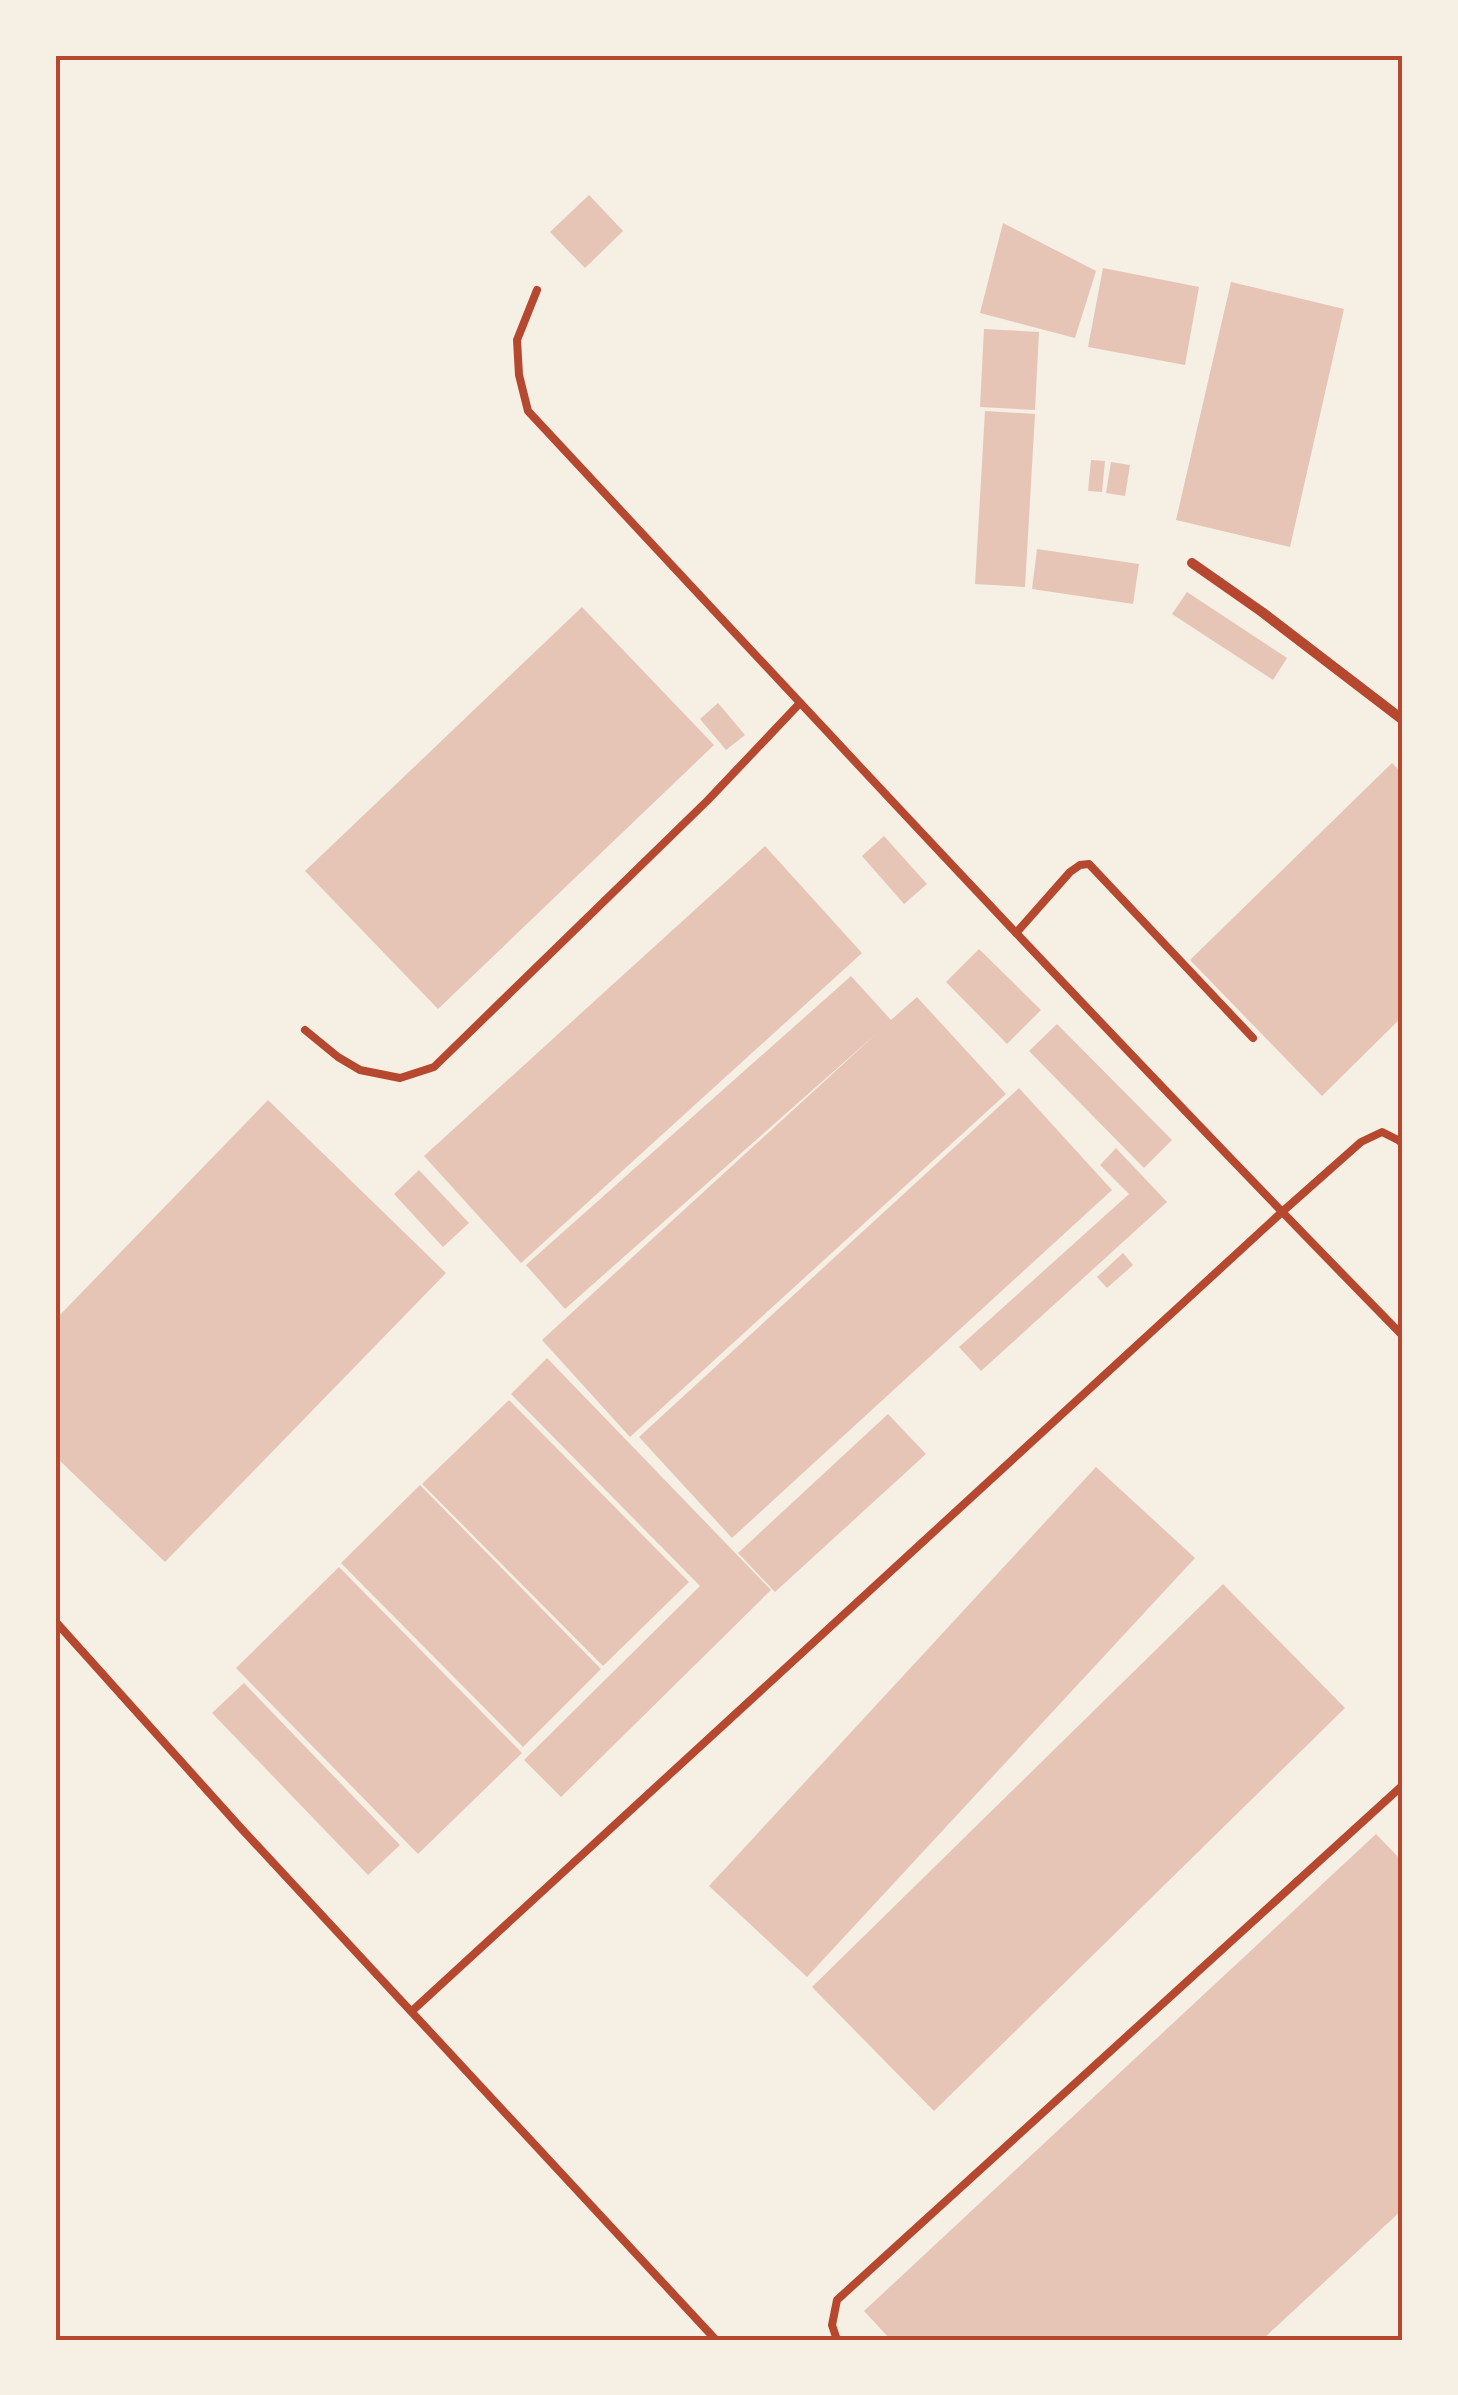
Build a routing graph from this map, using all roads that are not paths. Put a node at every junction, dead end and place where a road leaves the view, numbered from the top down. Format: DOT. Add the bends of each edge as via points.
graph roads {
  1 [pos="537,290"];
  2 [pos="1192,563"];
  3 [pos="800,703"];
  4 [pos="1403,720"];
  5 [pos="1016,932"];
  6 [pos="305,1030"];
  7 [pos="1254,1038"];
  8 [pos="1403,1144"];
  9 [pos="1282,1212"];
  10 [pos="1403,1336"];
  11 [pos="55,1621"];
  12 [pos="1403,1785"];
  13 [pos="412,2012"];
  14 [pos="716,2340"];
  15 [pos="837,2340"];
  1 -- 3 [label="lane" via="517,340 528,411"];
  2 -- 4 [label="street"];
  3 -- 5 [label="lane"];
  3 -- 6 [label="lane" via="434,1067 400,1078 360,1070"];
  5 -- 7 [label="lane" via="1070,872 1089,864"];
  5 -- 9 [label="lane"];
  8 -- 9 [label="lane" via="1382,1132 1361,1142"];
  9 -- 10 [label="lane"];
  9 -- 13 [label="lane"];
  11 -- 13 [label="lane"];
  12 -- 15 [label="lane" via="837,2300"];
  13 -- 14 [label="lane"];
}
